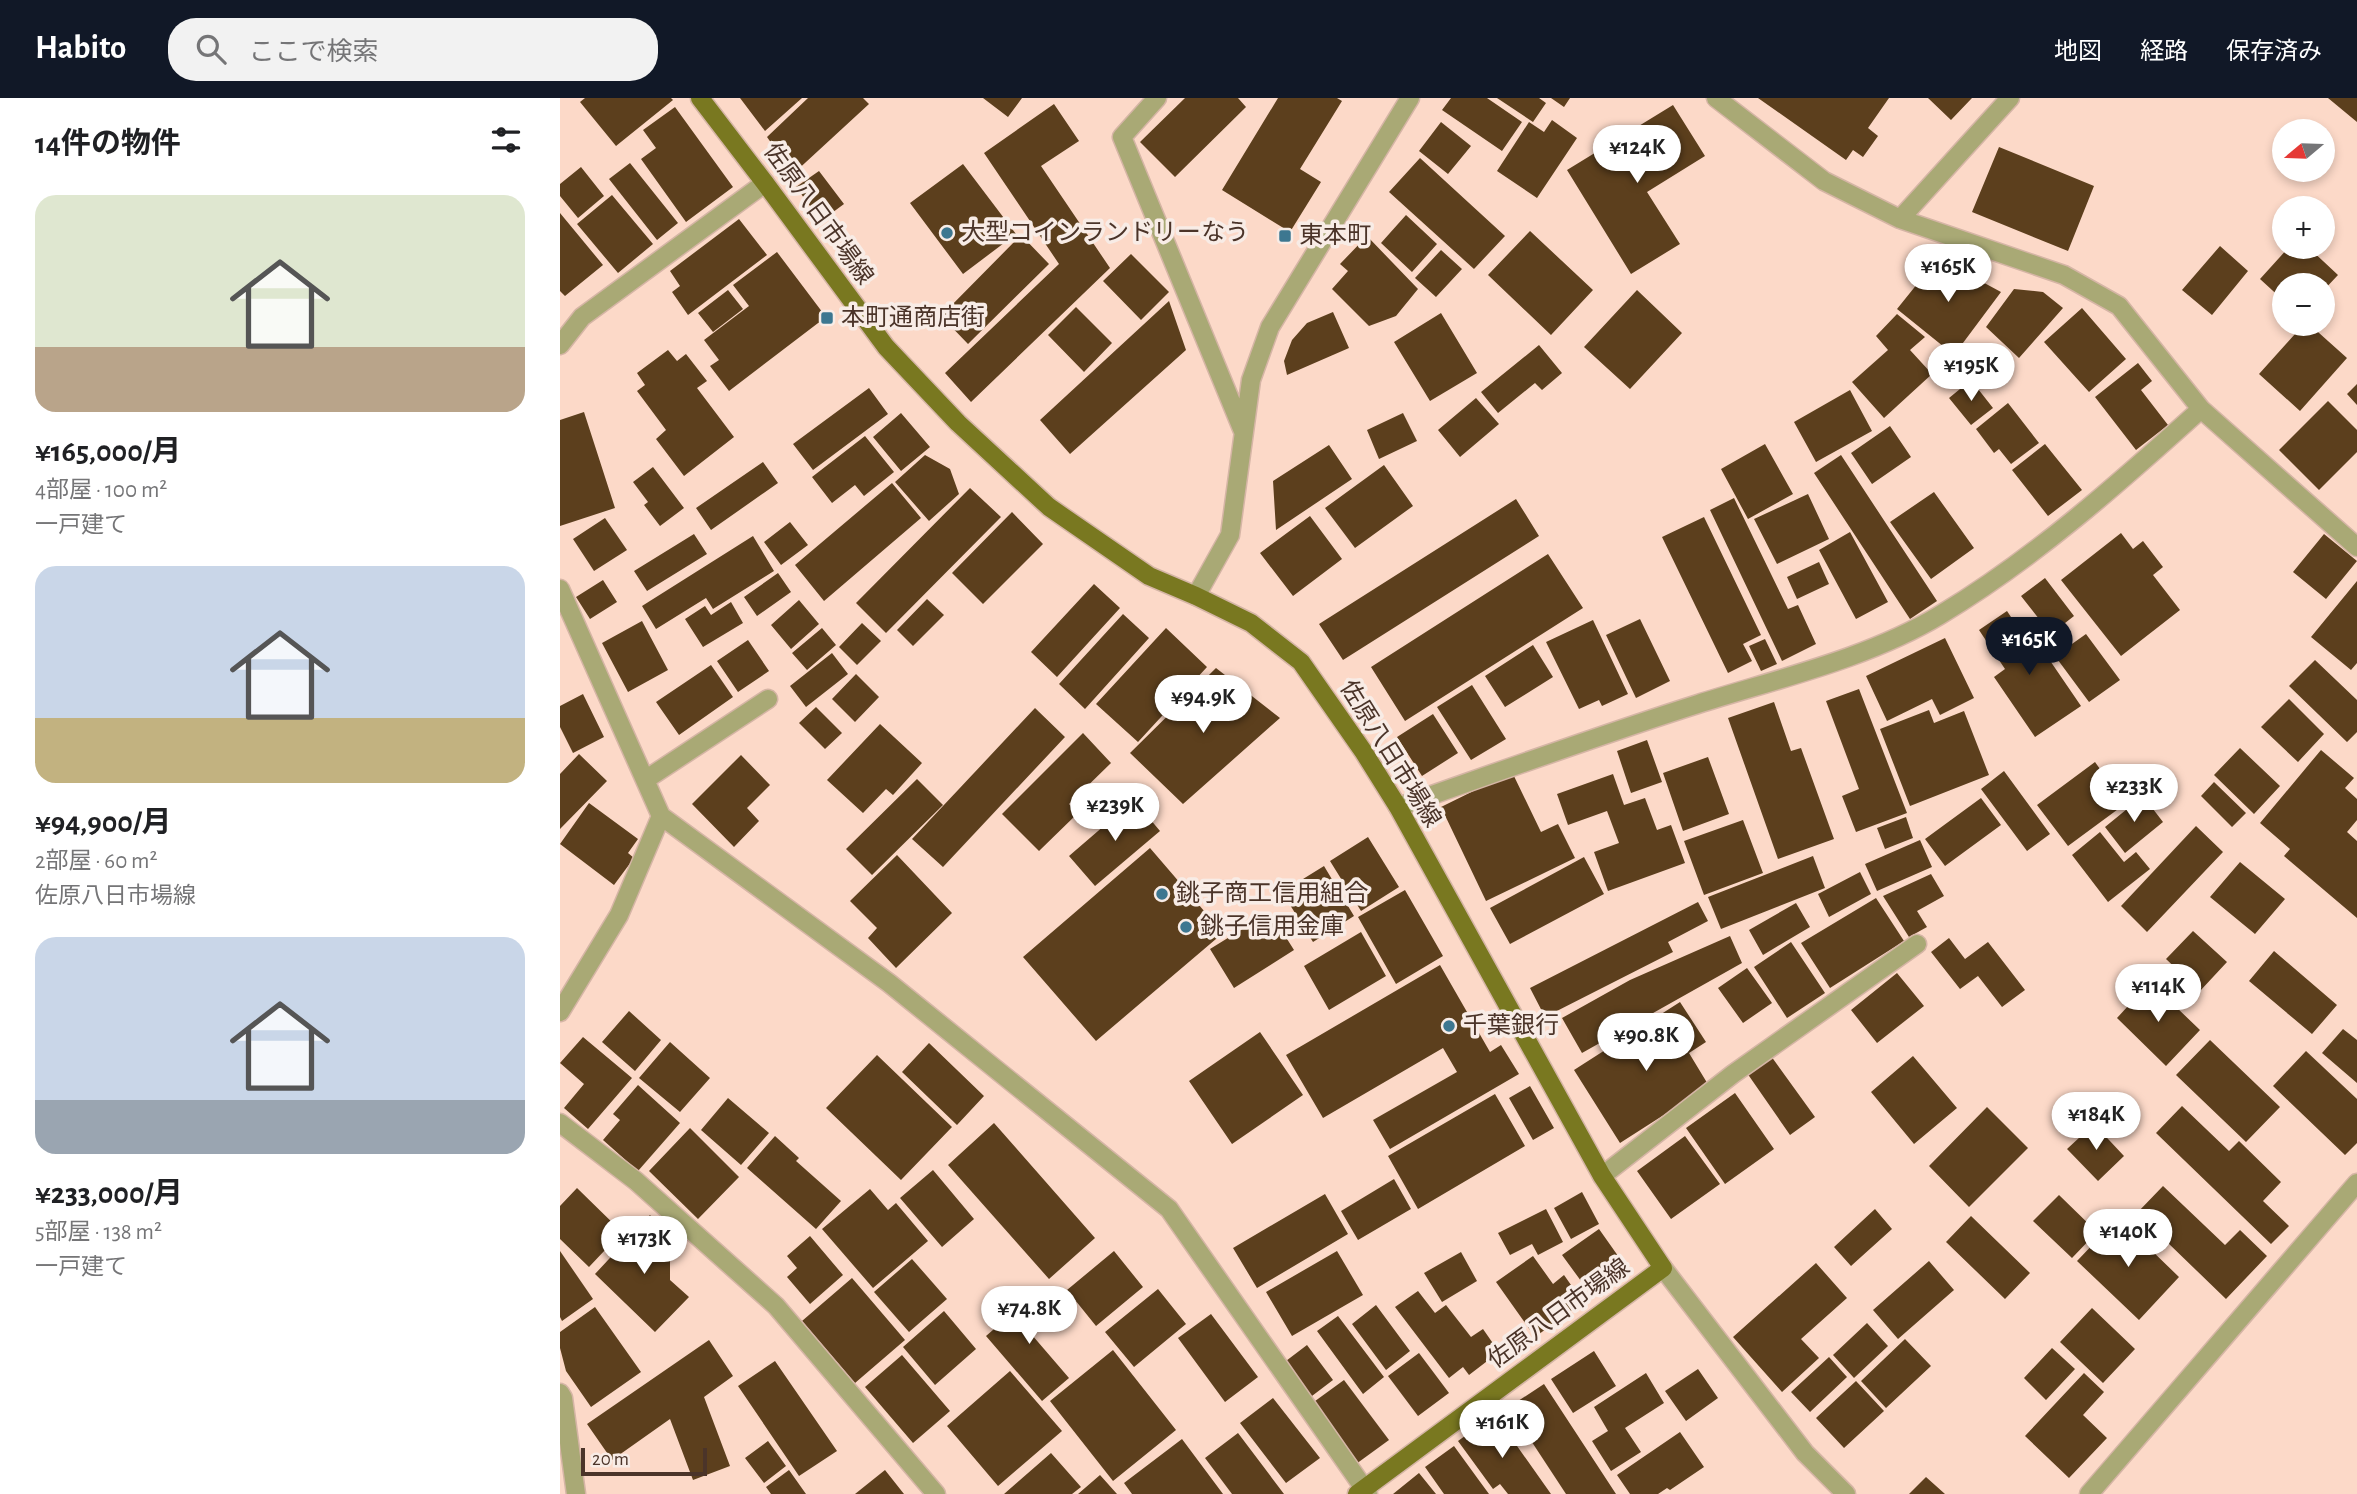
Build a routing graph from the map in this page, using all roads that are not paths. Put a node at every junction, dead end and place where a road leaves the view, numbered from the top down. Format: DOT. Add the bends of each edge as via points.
graph roads {
  1 [pos="700,98"];
  2 [pos="1157,98"];
  3 [pos="1410,98"];
  4 [pos="1716,98"];
  5 [pos="2010,98"];
  6 [pos="765,183"];
  7 [pos="1900,219"];
  8 [pos="560,345"];
  9 [pos="2201,409"];
  10 [pos="1244,435"];
  11 [pos="2357,547"];
  12 [pos="560,589"];
  13 [pos="1196,596"];
  14 [pos="768,699"];
  15 [pos="646,780"];
  16 [pos="1398,807"];
  17 [pos="661,816"];
  18 [pos="1917,944"];
  19 [pos="560,1012"];
  20 [pos="560,1123"];
  21 [pos="1602,1176"];
  22 [pos="2357,1183"];
  23 [pos="1663,1268"];
  24 [pos="560,1393"];
  25 [pos="1363,1492"];
  26 [pos="576,1494"];
  27 [pos="936,1494"];
  28 [pos="1846,1494"];
  29 [pos="2089,1494"];
  1 -- 6 [label="main road, 佐原八日市場線"];
  2 -- 10 [label="street" via="1122,137"];
  3 -- 10 [label="street" via="1270,327 1251,380"];
  4 -- 7 [label="street" via="1824,181"];
  5 -- 7 [label="street"];
  6 -- 8 [label="street" via="582,317"];
  6 -- 13 [label="main road, 佐原八日市場線" via="886,347 997,461 1049,507 1149,576"];
  7 -- 9 [label="street" via="2064,275 2119,306"];
  9 -- 11 [label="street"];
  9 -- 16 [label="street" via="2103,497 2003,573 1939,616 1873,649 1626,727"];
  10 -- 13 [label="street" via="1230,535"];
  12 -- 15 [label="street"];
  13 -- 16 [label="main road, 佐原八日市場線" via="1251,623 1301,663"];
  14 -- 15 [label="street"];
  15 -- 17 [label="street"];
  16 -- 21 [label="main road, 佐原八日市場線"];
  17 -- 19 [label="street" via="619,915"];
  17 -- 25 [label="street" via="889,983 1169,1209"];
  18 -- 21 [label="street" via="1733,1073"];
  20 -- 27 [label="street" via="636,1181 776,1306"];
  21 -- 23 [label="main road, 佐原八日市場線"];
  22 -- 29 [label="street"];
  23 -- 25 [label="main road, 佐原八日市場線"];
  23 -- 28 [label="street" via="1805,1453"];
  24 -- 26 [label="street"];
}
